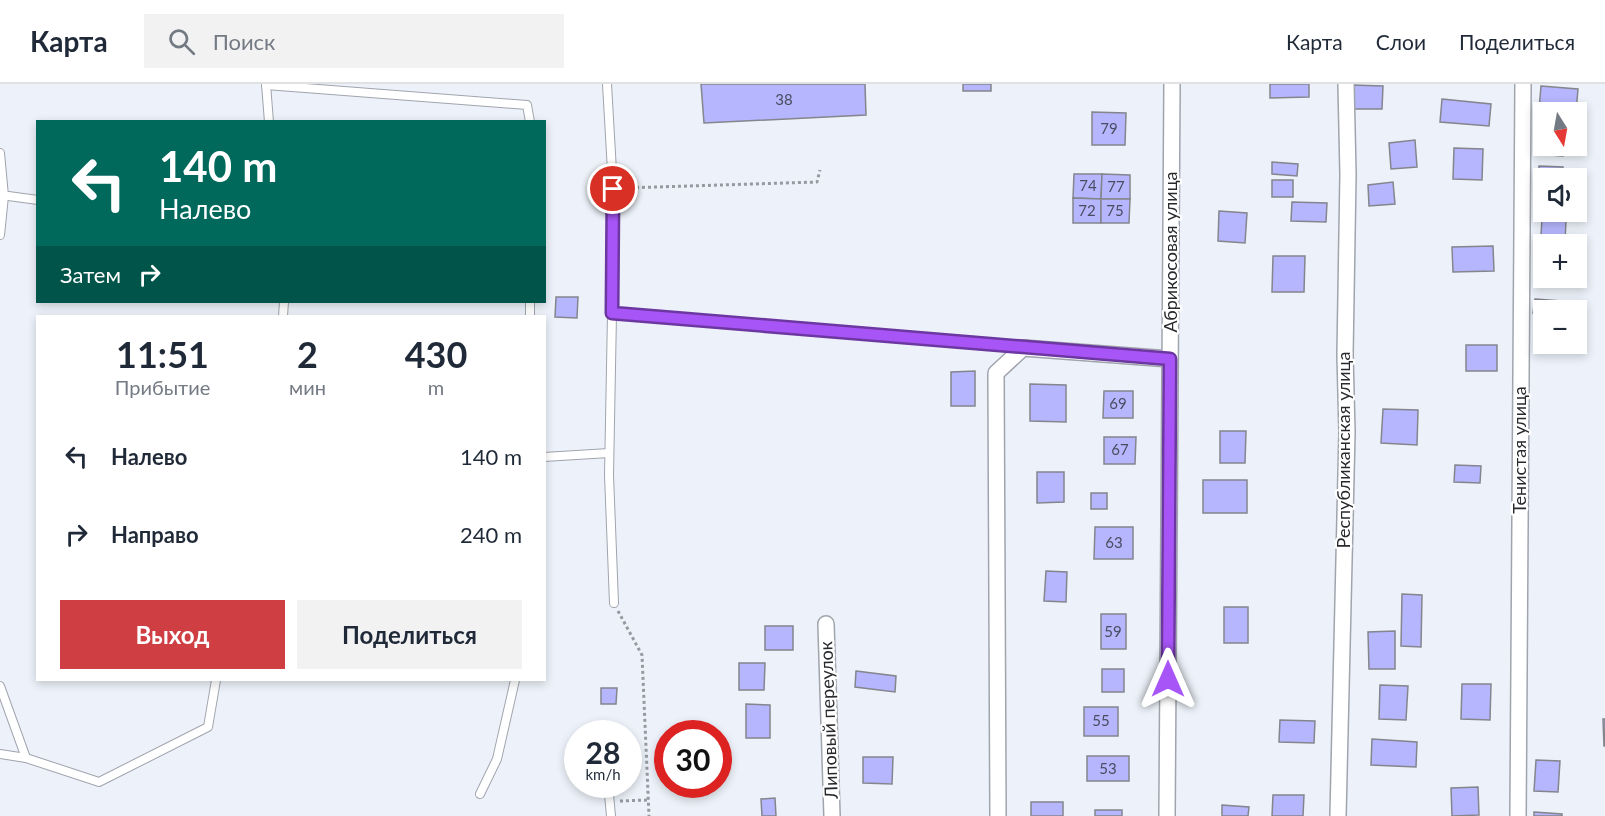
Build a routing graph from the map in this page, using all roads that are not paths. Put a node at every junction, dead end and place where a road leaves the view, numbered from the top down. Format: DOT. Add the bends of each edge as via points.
graph roads {
  1 [pos="607,84"];
  2 [pos="1172,84"];
  3 [pos="1346,84"];
  4 [pos="1523,84"];
  5 [pos="266,85"];
  6 [pos="269,120"];
  7 [pos="530,120"];
  8 [pos="0,153"];
  9 [pos="2,196"];
  10 [pos="36,200"];
  11 [pos="0,235"];
  12 [pos="612,313"];
  13 [pos="1023,348"];
  14 [pos="1170,359"];
  15 [pos="609,453"];
  16 [pos="546,457"];
  17 [pos="614,603"];
  18 [pos="826,624"];
  19 [pos="216,681"];
  20 [pos="515,681"];
  21 [pos="0,686"];
  22 [pos="0,754"];
  23 [pos="26,758"];
  24 [pos="480,794"];
  25 [pos="610,798"];
  26 [pos="611,816"];
  27 [pos="832,816"];
  28 [pos="998,816"];
  29 [pos="1167,816"];
  30 [pos="1338,816"];
  31 [pos="1518,816"];
  1 -- 12 [label="lane" via="613,189"];
  2 -- 14 [label="street, Абрикосовая улица"];
  3 -- 30 [label="street, Республиканская улица" via="1347,432"];
  4 -- 31 [label="street, Тенистая улица"];
  5 -- 6 [label="lane"];
  5 -- 7 [label="lane" via="528,105"];
  8 -- 9 [label="lane"];
  9 -- 10 [label="lane"];
  9 -- 11 [label="lane"];
  12 -- 13 [label="lane"];
  12 -- 15 [label="lane"];
  13 -- 14 [label="street"];
  13 -- 28 [label="street" via="996,373"];
  14 -- 29 [label="street, Абрикосовая улица"];
  15 -- 16 [label="lane"];
  15 -- 17 [label="lane"];
  18 -- 27 [label="street, Липовый переулок"];
  19 -- 23 [label="lane" via="208,727 99,782"];
  20 -- 24 [label="lane" via="497,759"];
  21 -- 23 [label="lane"];
  22 -- 23 [label="lane"];
  25 -- 26 [label="lane"];
}
